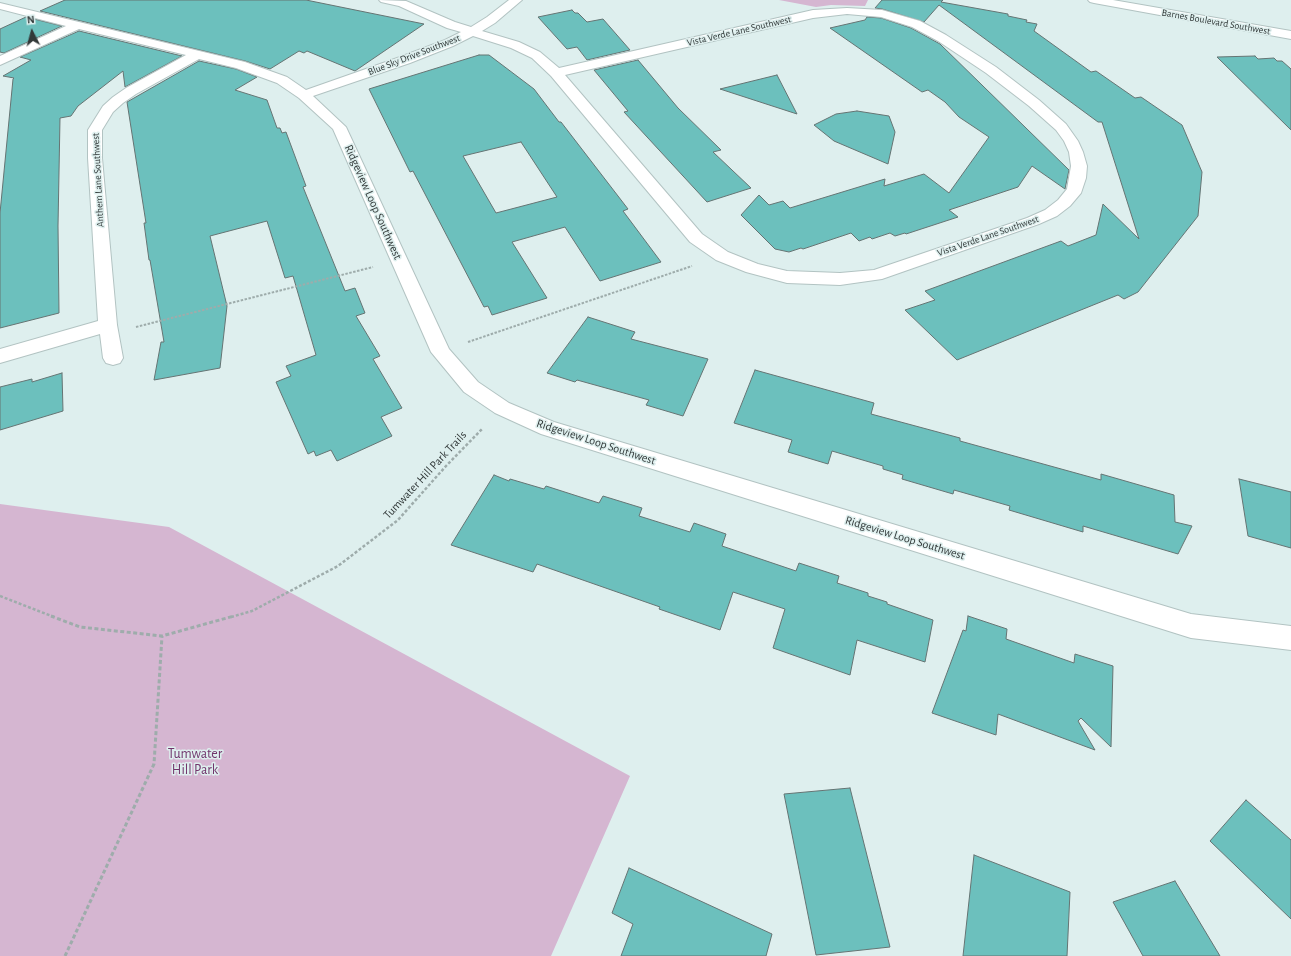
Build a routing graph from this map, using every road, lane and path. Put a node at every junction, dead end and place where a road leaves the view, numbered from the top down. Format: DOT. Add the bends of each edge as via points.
graph roads {
  1 [pos="385,0"];
  2 [pos="516,0"];
  3 [pos="1094,0"];
  4 [pos="0,6"];
  5 [pos="75,26"];
  6 [pos="473,31"];
  7 [pos="1291,35"];
  8 [pos="196,54"];
  9 [pos="0,62"];
  10 [pos="556,73"];
  11 [pos="304,95"];
  12 [pos="722,256"];
  13 [pos="399,260"];
  14 [pos="109,329"];
  15 [pos="441,352"];
  16 [pos="0,356"];
  17 [pos="113,358"];
  18 [pos="502,408"];
  19 [pos="0,596"];
  20 [pos="162,636"];
  21 [pos="1291,638"];
  22 [pos="65,956"];
  1 -- 6 [label="street, Vista Verde Lane Southwest"];
  2 -- 6 [label="street, Blue Sky Drive Southwest"];
  3 -- 7 [label="street, Barnes Boulevard Southwest"];
  4 -- 5 [label="street, Ridgeview Loop Southwest"];
  5 -- 8 [label="street, Ridgeview Loop Southwest"];
  5 -- 9 [label="street"];
  6 -- 10 [label="street, Vista Verde Lane Southwest" via="536,54"];
  6 -- 11 [label="street, Blue Sky Drive Southwest" via="405,60"];
  8 -- 11 [label="street, Ridgeview Loop Southwest" via="262,72 282,80"];
  8 -- 14 [label="street, Anthem Lane Southwest" via="131,90 108,108 95,130"];
  10 -- 12 [label="street, Vista Verde Lane Southwest" via="696,238"];
  10 -- 12 [label="street, Vista Verde Lane Southwest" via="813,14 865,12 900,18 916,24 986,66 1061,127 1076,152 1079,166 1075,190 1051,213 876,274 840,279 787,277 752,268"];
  11 -- 13 [label="street, Ridgeview Loop Southwest" via="339,127"];
  12 -- 15 [label="path"];
  13 -- 14 [label="path"];
  13 -- 15 [label="street, Ridgeview Loop Southwest"];
  14 -- 16 [label="street"];
  14 -- 17 [label="street, Anthem Lane Southwest"];
  15 -- 18 [label="street, Ridgeview Loop Southwest" via="471,387"];
  18 -- 20 [label="path, Tumwater Hill Park Trails" via="398,520 338,566 252,611"];
  18 -- 21 [label="street, Ridgeview Loop Southwest" via="548,428 1191,626"];
  19 -- 20 [label="path, Tumwater Hill Park Trails" via="80,627"];
  20 -- 22 [label="path" via="154,764"];
}
